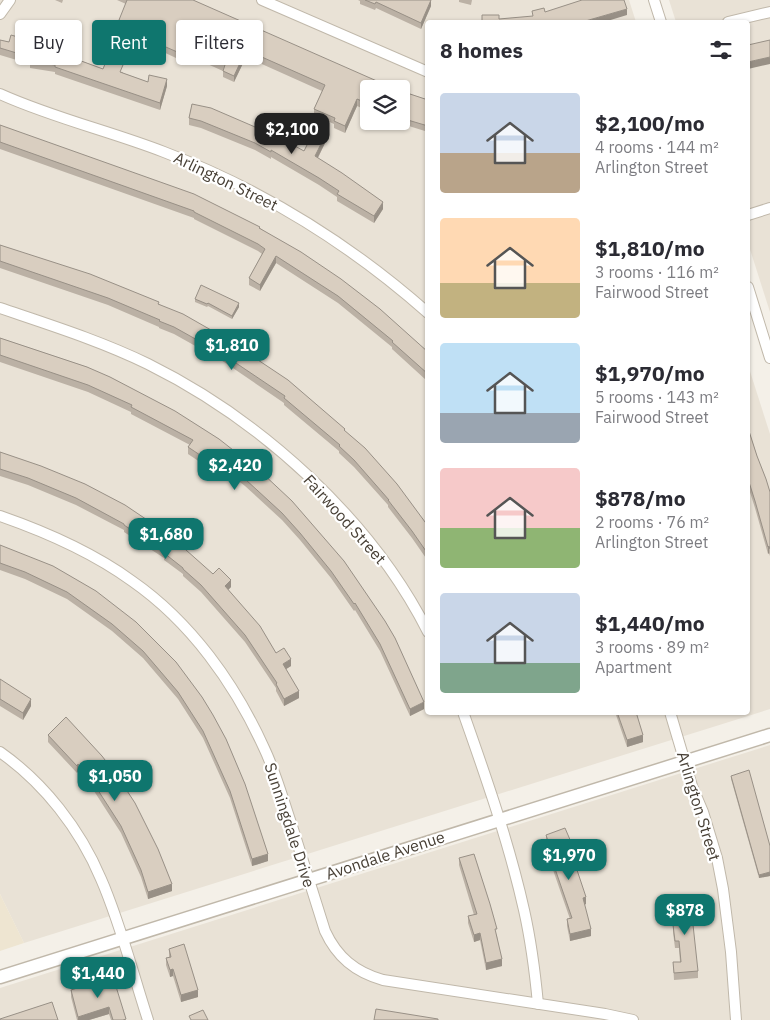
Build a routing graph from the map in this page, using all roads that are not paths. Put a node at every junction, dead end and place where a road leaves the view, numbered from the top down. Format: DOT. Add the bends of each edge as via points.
graph roads {
  1 [pos="10,0"];
  2 [pos="262,0"];
  3 [pos="654,0"];
  4 [pos="770,12"];
  5 [pos="0,14"];
  6 [pos="660,20"];
  7 [pos="736,20"];
  8 [pos="425,71"];
  9 [pos="0,94"];
  10 [pos="770,208"];
  11 [pos="750,214"];
  12 [pos="750,293"];
  13 [pos="0,308"];
  14 [pos="425,310"];
  15 [pos="770,358"];
  16 [pos="0,516"];
  17 [pos="425,627"];
  18 [pos="464,715"];
  19 [pos="671,715"];
  20 [pos="770,735"];
  21 [pos="0,752"];
  22 [pos="684,762"];
  23 [pos="498,819"];
  24 [pos="309,880"];
  25 [pos="122,939"];
  26 [pos="0,977"];
  27 [pos="538,1004"];
  28 [pos="148,1020"];
  29 [pos="633,1020"];
  30 [pos="736,1020"];
  1 -- 5 [label="street"];
  2 -- 8 [label="street"];
  3 -- 6 [label="street"];
  4 -- 7 [label="street"];
  9 -- 14 [label="street, Arlington Street" via="60,118 165,152 260,196 357,256"];
  10 -- 11 [label="street"];
  12 -- 15 [label="street"];
  13 -- 17 [label="street, Fairwood Street" via="84,336 149,364 223,408 264,437 330,498 362,534 390,569"];
  16 -- 24 [label="street, Sunningdale Drive" via="83,551 131,580 154,597 205,650 248,715 264,748 277,778"];
  18 -- 23 [label="street"];
  19 -- 22 [label="street, Arlington Street"];
  20 -- 22 [label="street, Avondale Avenue"];
  21 -- 25 [label="street" via="38,784 81,840 102,879"];
  22 -- 23 [label="street, Avondale Avenue"];
  22 -- 30 [label="street, Arlington Street" via="710,835 723,889"];
  23 -- 24 [label="street, Avondale Avenue"];
  23 -- 27 [label="street" via="524,910"];
  24 -- 25 [label="street, Avondale Avenue"];
  24 -- 27 [label="street, Sunningdale Drive" via="331,943 344,960 360,972 383,980"];
  25 -- 26 [label="street, Avondale Avenue"];
  25 -- 28 [label="street"];
  27 -- 29 [label="street, Sunningdale Drive"];
}
